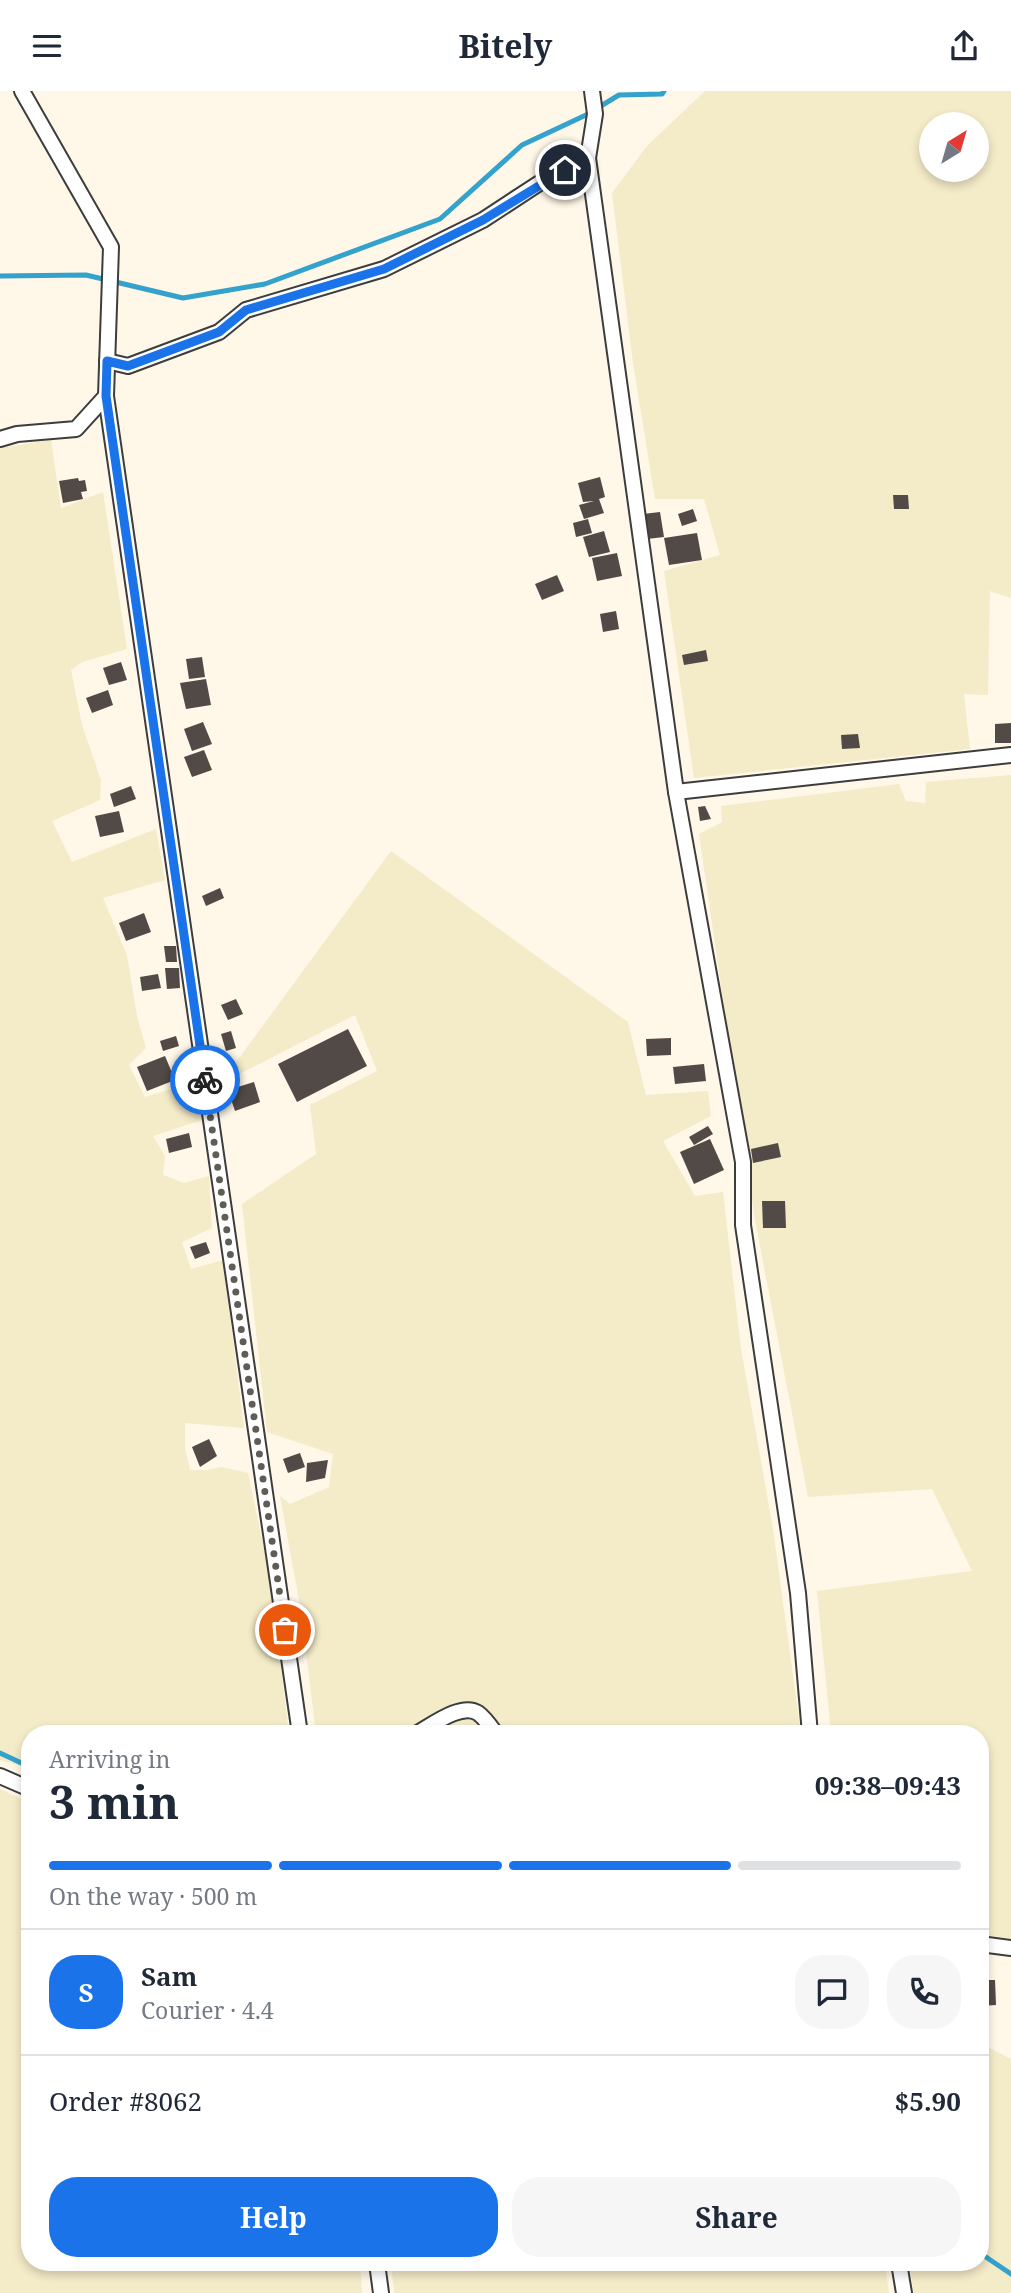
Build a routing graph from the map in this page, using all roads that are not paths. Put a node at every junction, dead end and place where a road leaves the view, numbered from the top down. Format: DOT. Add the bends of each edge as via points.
graph roads {
  1 [pos="22,91"];
  2 [pos="592,91"];
  3 [pos="588,158"];
  4 [pos="107,361"];
  5 [pos="106,396"];
  6 [pos="0,439"];
  7 [pos="1011,755"];
  8 [pos="676,792"];
  9 [pos="299,1725"];
  10 [pos="433,1725"];
  11 [pos="489,1725"];
  12 [pos="809,1725"];
  13 [pos="0,1776"];
  14 [pos="21,1786"];
  15 [pos="989,1945"];
  16 [pos="1011,1948"];
  17 [pos="378,2271"];
  18 [pos="900,2271"];
  19 [pos="381,2293"];
  20 [pos="904,2293"];
  1 -- 4 [label="street" via="111,247"];
  2 -- 3 [label="street" via="595,114"];
  3 -- 4 [label="street" via="483,220 384,269 246,310 219,332 128,366"];
  3 -- 8 [label="street"];
  4 -- 5 [label="street"];
  5 -- 6 [label="street" via="76,429"];
  5 -- 9 [label="street"];
  7 -- 8 [label="street"];
  8 -- 12 [label="street" via="743,1162 743,1225 798,1593"];
  10 -- 11 [label="street" via="472,1710"];
  13 -- 14 [label="street"];
  15 -- 16 [label="street"];
  17 -- 19 [label="street"];
  18 -- 20 [label="street"];
}
